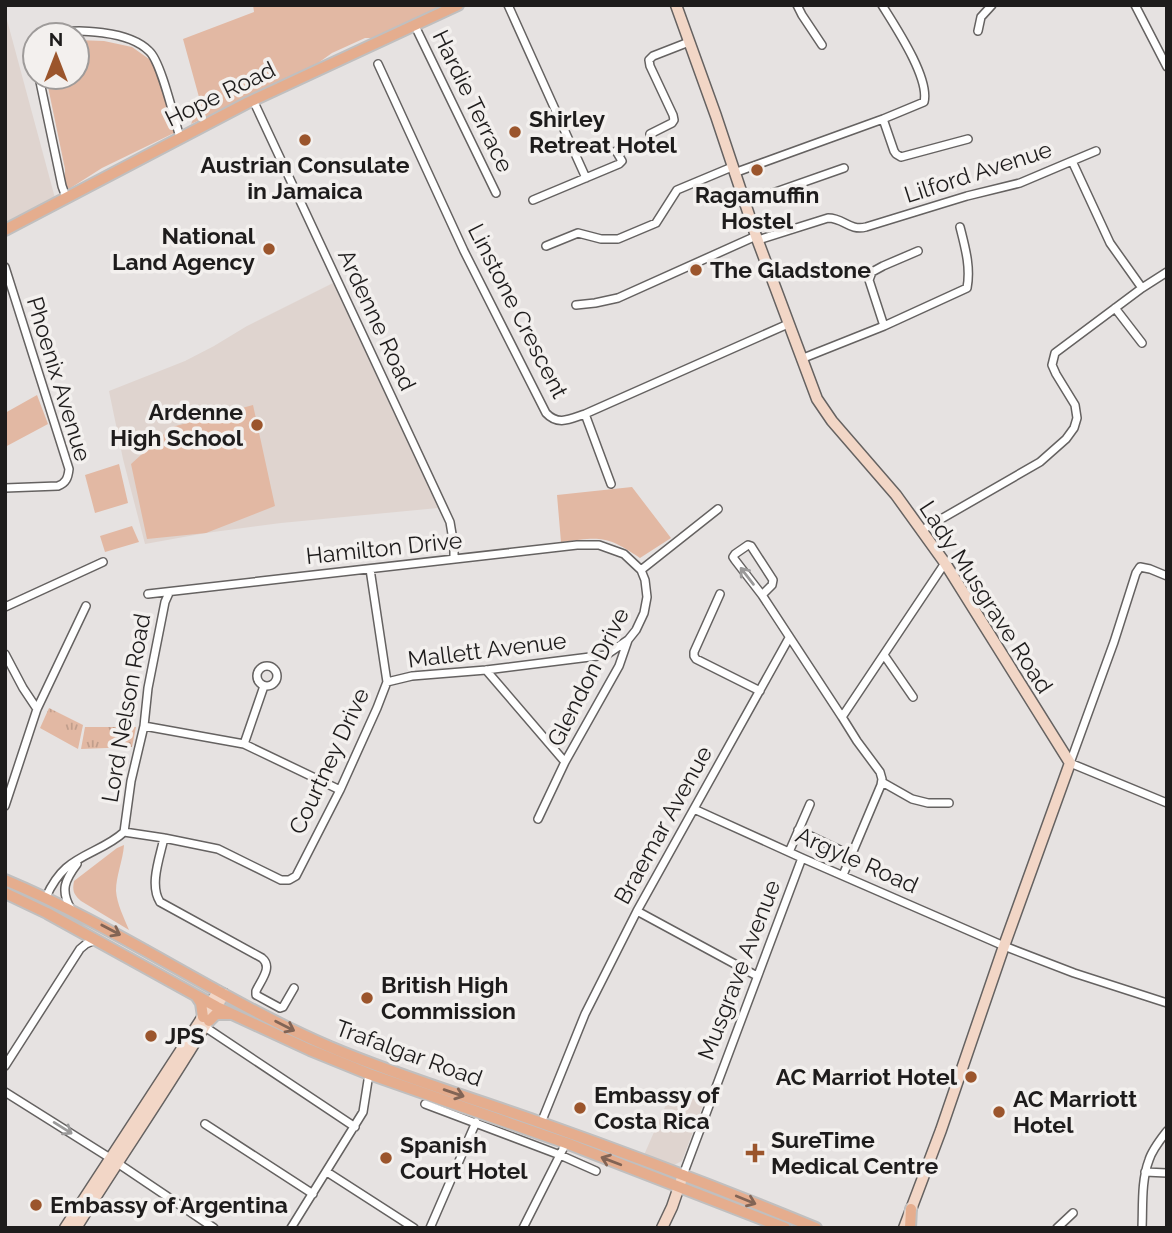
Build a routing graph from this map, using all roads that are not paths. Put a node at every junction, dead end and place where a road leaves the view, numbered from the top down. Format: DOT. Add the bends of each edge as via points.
graph roads {
  1 [pos="458,5"];
  2 [pos="508,5"];
  3 [pos="676,5"];
  4 [pos="797,5"];
  5 [pos="882,5"];
  6 [pos="992,5"];
  7 [pos="1135,5"];
  8 [pos="415,26"];
  9 [pos="978,31"];
  10 [pos="91,32"];
  11 [pos="689,42"];
  12 [pos="822,45"];
  13 [pos="379,64"];
  14 [pos="1167,67"];
  15 [pos="42,91"];
  16 [pos="253,100"];
  17 [pos="883,119"];
  18 [pos="650,134"];
  19 [pos="180,137"];
  20 [pos="968,139"];
  21 [pos="617,151"];
  22 [pos="1096,151"];
  23 [pos="1072,161"];
  24 [pos="844,167"];
  25 [pos="733,170"];
  26 [pos="586,178"];
  27 [pos="496,193"];
  28 [pos="66,197"];
  29 [pos="533,200"];
  30 [pos="744,203"];
  31 [pos="960,227"];
  32 [pos="5,230"];
  33 [pos="757,238"];
  34 [pos="545,246"];
  35 [pos="918,251"];
  36 [pos="5,267"];
  37 [pos="1167,272"];
  38 [pos="1142,288"];
  39 [pos="576,305"];
  40 [pos="1115,308"];
  41 [pos="788,324"];
  42 [pos="884,326"];
  43 [pos="1142,343"];
  44 [pos="801,359"];
  45 [pos="585,414"];
  46 [pos="611,484"];
  47 [pos="5,488"];
  48 [pos="718,509"];
  49 [pos="922,530"];
  50 [pos="454,559"];
  51 [pos="103,562"];
  52 [pos="945,563"];
  53 [pos="370,569"];
  54 [pos="641,569"];
  55 [pos="1167,576"];
  56 [pos="169,593"];
  57 [pos="148,594"];
  58 [pos="720,594"];
  59 [pos="762,595"];
  60 [pos="86,606"];
  61 [pos="5,607"];
  62 [pos="789,638"];
  63 [pos="628,640"];
  64 [pos="5,654"];
  65 [pos="884,655"];
  66 [pos="486,670"];
  67 [pos="387,682"];
  68 [pos="264,686"];
  69 [pos="760,691"];
  70 [pos="913,697"];
  71 [pos="37,709"];
  72 [pos="842,717"];
  73 [pos="144,726"];
  74 [pos="19,730"];
  75 [pos="29,736"];
  76 [pos="244,744"];
  77 [pos="565,762"];
  78 [pos="1070,763"];
  79 [pos="882,782"];
  80 [pos="340,790"];
  81 [pos="949,803"];
  82 [pos="1167,803"];
  83 [pos="810,804"];
  84 [pos="5,806"];
  85 [pos="694,809"];
  86 [pos="538,819"];
  87 [pos="798,830"];
  88 [pos="124,832"];
  89 [pos="164,838"];
  90 [pos="840,850"];
  91 [pos="789,852"];
  92 [pos="82,858"];
  93 [pos="802,858"];
  94 [pos="843,875"];
  95 [pos="5,880"];
  96 [pos="5,893"];
  97 [pos="46,897"];
  98 [pos="71,909"];
  99 [pos="636,911"];
  100 [pos="47,913"];
  101 [pos="97,940"];
  102 [pos="1004,946"];
  103 [pos="757,976"];
  104 [pos="294,988"];
  105 [pos="188,990"];
  106 [pos="221,993"];
  107 [pos="1167,1003"];
  108 [pos="214,1005"];
  109 [pos="232,1014"];
  110 [pos="206,1022"];
  111 [pos="5,1066"];
  112 [pos="369,1074"];
  113 [pos="5,1092"];
  114 [pos="425,1104"];
  115 [pos="476,1122"];
  116 [pos="541,1123"];
  117 [pos="205,1124"];
  118 [pos="355,1127"];
  119 [pos="1167,1131"];
  120 [pos="566,1143"];
  121 [pos="560,1155"];
  122 [pos="113,1160"];
  123 [pos="596,1171"];
  124 [pos="327,1172"];
  125 [pos="1145,1172"];
  126 [pos="1167,1173"];
  127 [pos="682,1175"];
  128 [pos="679,1187"];
  129 [pos="313,1194"];
  130 [pos="911,1209"];
  131 [pos="1073,1213"];
  132 [pos="65,1228"];
  133 [pos="76,1228"];
  134 [pos="214,1228"];
  135 [pos="291,1228"];
  136 [pos="414,1228"];
  137 [pos="430,1228"];
  138 [pos="523,1228"];
  139 [pos="662,1228"];
  140 [pos="785,1228"];
  141 [pos="816,1228"];
  142 [pos="904,1228"];
  143 [pos="910,1228"];
  144 [pos="1057,1228"];
  145 [pos="1142,1228"];
  1 -- 8 [label="main road, Hope Road"];
  2 -- 26 [label="street"];
  3 -- 11 [label="main road, Lady Musgrave Road"];
  4 -- 12 [label="street"];
  5 -- 17 [label="street" via="915,59 925,95 923,102"];
  6 -- 9 [label="street" via="981,17"];
  7 -- 14 [label="street"];
  8 -- 16 [label="main road, Hope Road"];
  8 -- 27 [label="street, Hardie Terrace"];
  10 -- 19 [label="street" via="114,34 147,48 156,60"];
  11 -- 18 [label="street" via="649,60 674,118"];
  11 -- 25 [label="main road, Lady Musgrave Road"];
  13 -- 45 [label="street, Linstone Crescent" via="464,251 546,413 562,421"];
  15 -- 28 [label="street"];
  16 -- 19 [label="main road, Hope Road"];
  16 -- 50 [label="street, Ardenne Road" via="450,522"];
  17 -- 20 [label="street" via="894,151 901,157"];
  17 -- 25 [label="street"];
  19 -- 28 [label="main road, Hope Road"];
  21 -- 26 [label="street" via="621,163"];
  22 -- 23 [label="street"];
  23 -- 33 [label="street, Lilford Avenue" via="1020,183 858,229 828,218"];
  23 -- 38 [label="street, Lilford Avenue" via="1110,243"];
  24 -- 30 [label="street"];
  25 -- 30 [label="main road, Lady Musgrave Road"];
  25 -- 34 [label="street" via="677,190 656,223 618,239 578,233"];
  26 -- 29 [label="street"];
  28 -- 32 [label="main road, Hope Road"];
  30 -- 33 [label="main road, Lady Musgrave Road"];
  31 -- 42 [label="street" via="970,275 967,288"];
  33 -- 39 [label="street, Lilford Avenue" via="618,298"];
  33 -- 41 [label="main road, Lady Musgrave Road"];
  35 -- 42 [label="street" via="872,272 869,280"];
  36 -- 47 [label="street, Phoenix Avenue" via="69,469 63,485"];
  37 -- 38 [label="street"];
  38 -- 40 [label="street"];
  40 -- 43 [label="street"];
  40 -- 49 [label="street" via="1055,353 1052,365 1075,405 1077,418 1066,439 1040,462"];
  41 -- 44 [label="main road, Lady Musgrave Road"];
  41 -- 45 [label="street, Linstone Crescent"];
  42 -- 44 [label="street"];
  44 -- 49 [label="main road, Lady Musgrave Road" via="831,421"];
  45 -- 46 [label="street"];
  48 -- 54 [label="street"];
  49 -- 52 [label="main road, Lady Musgrave Road"];
  50 -- 53 [label="street, Hamilton Drive"];
  50 -- 54 [label="street, Hamilton Drive" via="599,545 624,554"];
  51 -- 61 [label="street"];
  52 -- 65 [label="street"];
  52 -- 78 [label="main road, Lady Musgrave Road"];
  53 -- 56 [label="street, Hamilton Drive"];
  53 -- 67 [label="street, Courtney Drive"];
  54 -- 63 [label="street, Glendon Drive" via="647,597 644,613"];
  55 -- 78 [label="street" via="1140,567 1136,573"];
  56 -- 57 [label="street, Hamilton Drive"];
  56 -- 73 [label="street, Lord Nelson Road"];
  58 -- 69 [label="street" via="694,656"];
  59 -- 59 [label="street, one-way" via="733,556 748,545 772,580"];
  59 -- 62 [label="street"];
  60 -- 71 [label="street"];
  62 -- 69 [label="street, Braemar Avenue"];
  62 -- 72 [label="street"];
  63 -- 66 [label="street, Mallett Avenue" via="606,655"];
  63 -- 77 [label="street, Glendon Drive" via="619,666"];
  64 -- 71 [label="street"];
  65 -- 70 [label="street"];
  65 -- 72 [label="street"];
  66 -- 67 [label="street, Mallett Avenue"];
  66 -- 77 [label="street"];
  67 -- 80 [label="street, Courtney Drive"];
  68 -- 76 [label="street"];
  69 -- 85 [label="street, Braemar Avenue"];
  71 -- 75 [label="street"];
  72 -- 79 [label="street" via="880,772"];
  73 -- 76 [label="street"];
  73 -- 88 [label="street, Lord Nelson Road"];
  74 -- 75 [label="street"];
  75 -- 84 [label="street"];
  76 -- 80 [label="street"];
  77 -- 86 [label="street, Glendon Drive"];
  78 -- 82 [label="street"];
  78 -- 102 [label="main road"];
  79 -- 81 [label="street" via="912,800"];
  79 -- 94 [label="street"];
  80 -- 89 [label="street, Courtney Drive" via="296,876 289,880 218,849"];
  83 -- 87 [label="street"];
  85 -- 91 [label="street, Argyle Road"];
  85 -- 99 [label="street, Braemar Avenue"];
  87 -- 90 [label="street"];
  87 -- 91 [label="street"];
  88 -- 89 [label="street"];
  88 -- 92 [label="street"];
  89 -- 104 [label="street" via="155,884 160,902 267,962 257,995 280,1008"];
  91 -- 93 [label="street, Argyle Road"];
  92 -- 97 [label="street" via="65,869"];
  92 -- 98 [label="street" via="66,879"];
  93 -- 94 [label="street, Argyle Road"];
  93 -- 103 [label="street, Musgrave Avenue"];
  94 -- 102 [label="street, Argyle Road"];
  95 -- 97 [label="main road, Trafalgar Road"];
  96 -- 100 [label="main road, Trafalgar Road"];
  97 -- 98 [label="main road, Trafalgar Road"];
  97 -- 100 [label="main road"];
  98 -- 106 [label="main road, Trafalgar Road, one-way"];
  99 -- 103 [label="street"];
  99 -- 116 [label="street, Braemar Avenue" via="585,1014"];
  100 -- 101 [label="main road, Trafalgar Road"];
  101 -- 105 [label="main road, Trafalgar Road"];
  101 -- 111 [label="street" via="80,949"];
  102 -- 107 [label="street, Argyle Road"];
  102 -- 130 [label="main road"];
  103 -- 127 [label="street, Musgrave Avenue"];
  105 -- 108 [label="main road, Trafalgar Road"];
  105 -- 110 [label="main road" via="201,1003"];
  106 -- 108 [label="main road"];
  106 -- 116 [label="main road, Trafalgar Road, one-way" via="329,1047"];
  108 -- 109 [label="main road, Trafalgar Road"];
  108 -- 110 [label="main road"];
  109 -- 110 [label="main road" via="216,1014"];
  109 -- 112 [label="main road, Trafalgar Road"];
  110 -- 118 [label="street"];
  110 -- 122 [label="main road"];
  112 -- 118 [label="street" via="363,1112"];
  112 -- 120 [label="main road, Trafalgar Road"];
  113 -- 122 [label="street, one-way"];
  114 -- 115 [label="street"];
  115 -- 121 [label="street"];
  115 -- 137 [label="street"];
  116 -- 127 [label="main road, Trafalgar Road"];
  117 -- 129 [label="street"];
  118 -- 124 [label="street"];
  119 -- 125 [label="street"];
  120 -- 121 [label="street"];
  128 -- 120 [label="main road, Trafalgar Road, one-way"];
  121 -- 123 [label="street"];
  121 -- 138 [label="street"];
  122 -- 132 [label="main road"];
  122 -- 133 [label="main road"];
  122 -- 134 [label="street"];
  124 -- 129 [label="street"];
  124 -- 136 [label="street"];
  125 -- 126 [label="street"];
  125 -- 145 [label="street"];
  127 -- 128 [label="main road"];
  127 -- 141 [label="main road, Trafalgar Road, one-way"];
  128 -- 139 [label="main road"];
  128 -- 140 [label="main road, Trafalgar Road"];
  129 -- 135 [label="street"];
  130 -- 142 [label="main road"];
  130 -- 143 [label="main road"];
  131 -- 144 [label="street"];
}
